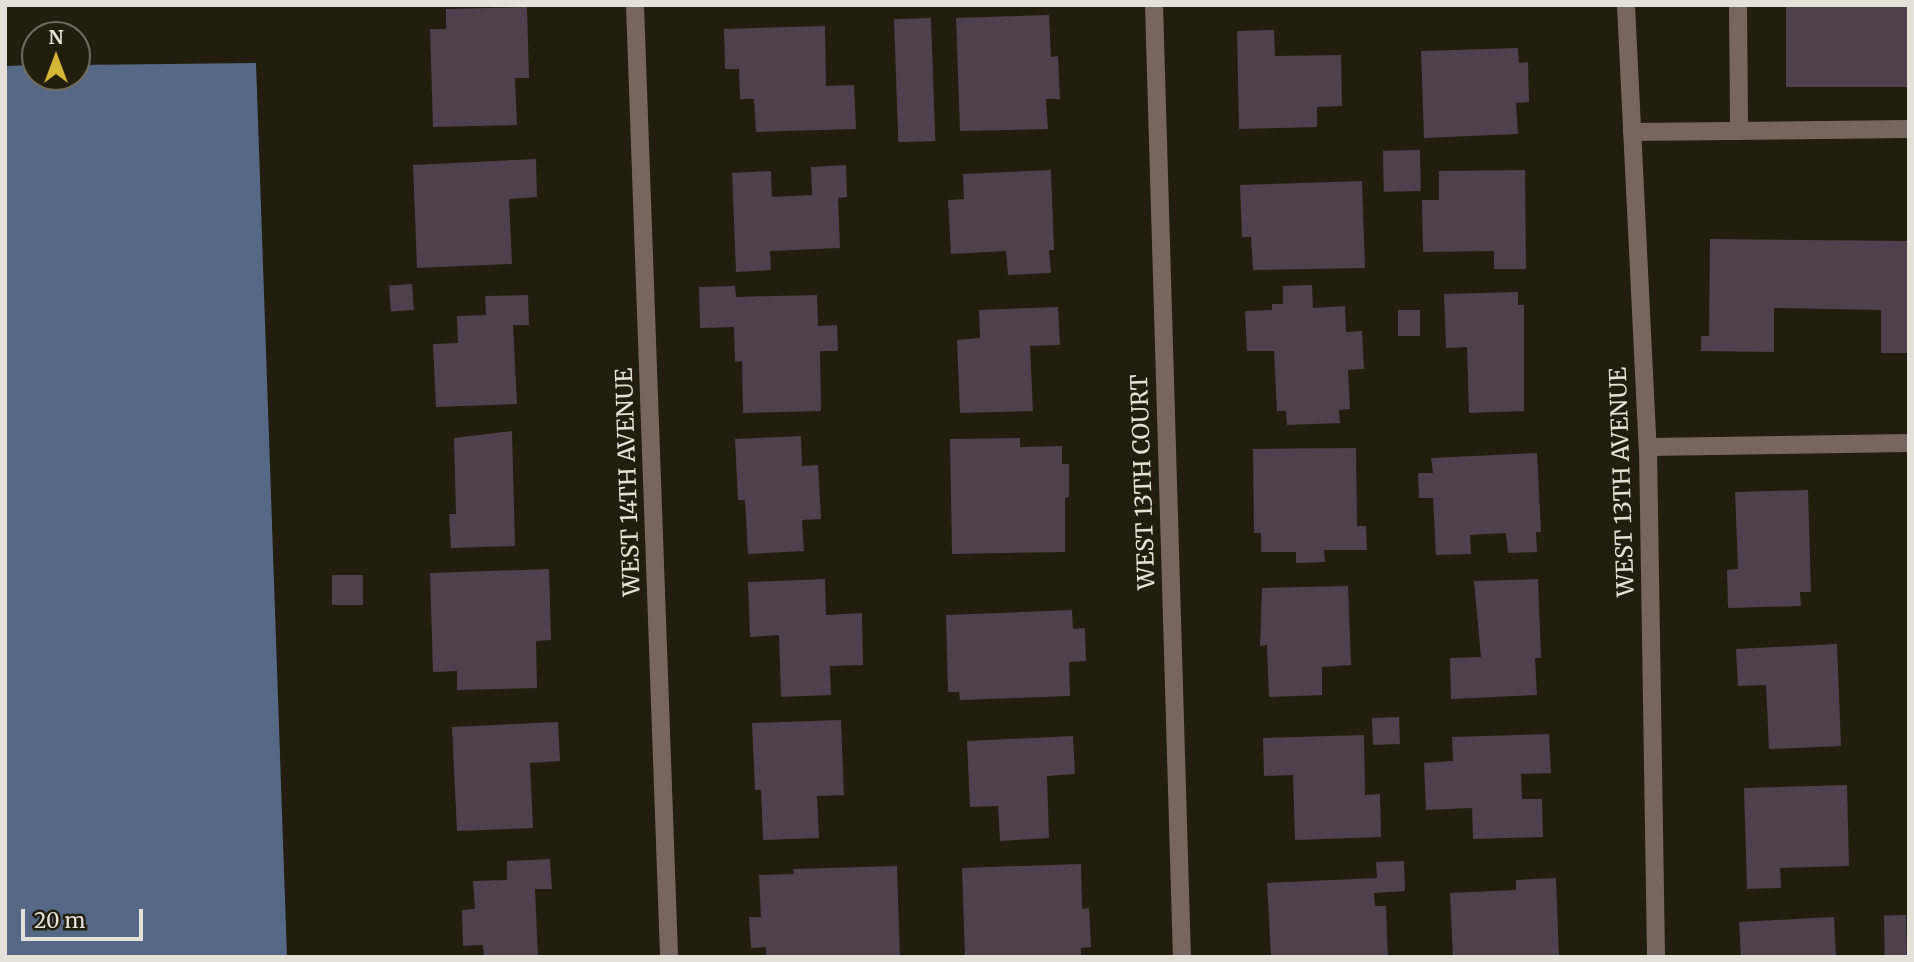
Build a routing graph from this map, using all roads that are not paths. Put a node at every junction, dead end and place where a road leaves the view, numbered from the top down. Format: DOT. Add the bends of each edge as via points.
graph roads {
  1 [pos="635,5"];
  2 [pos="1154,5"];
  3 [pos="1626,5"];
  4 [pos="1738,5"];
  5 [pos="1909,129"];
  6 [pos="1739,131"];
  7 [pos="1632,132"];
  8 [pos="1909,443"];
  9 [pos="1648,447"];
  10 [pos="669,957"];
  11 [pos="1182,957"];
  12 [pos="1656,957"];
  1 -- 10 [label="street, WEST 14TH AVENUE"];
  2 -- 11 [label="street, WEST 13TH COURT"];
  3 -- 7 [label="street, WEST 13TH AVENUE"];
  4 -- 6 [label="street"];
  5 -- 6 [label="street"];
  6 -- 7 [label="street"];
  7 -- 9 [label="street, WEST 13TH AVENUE"];
  8 -- 9 [label="street"];
  9 -- 12 [label="street, WEST 13TH AVENUE"];
}
